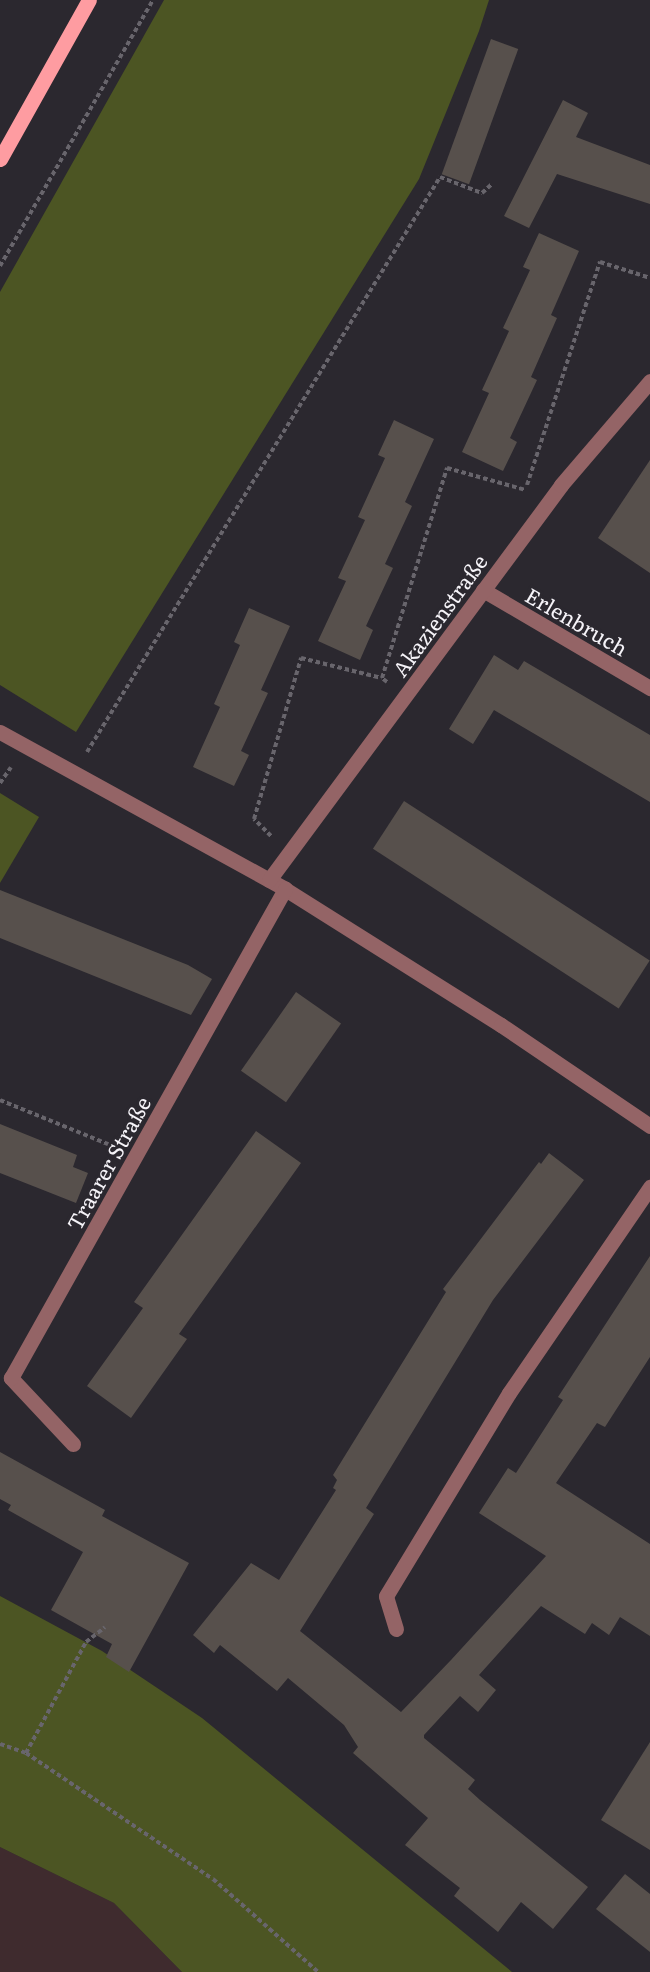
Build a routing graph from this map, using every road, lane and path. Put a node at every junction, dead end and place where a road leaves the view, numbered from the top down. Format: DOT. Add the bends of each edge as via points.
graph roads {
  1 [pos="89,0"];
  2 [pos="153,0"];
  3 [pos="0,159"];
  4 [pos="492,184"];
  5 [pos="0,266"];
  6 [pos="650,278"];
  7 [pos="650,381"];
  8 [pos="526,490"];
  9 [pos="546,504"];
  10 [pos="483,590"];
  11 [pos="381,678"];
  12 [pos="650,688"];
  13 [pos="406,694"];
  14 [pos="0,732"];
  15 [pos="74,773"];
  16 [pos="289,854"];
  17 [pos="269,880"];
  18 [pos="285,889"];
  19 [pos="0,1100"];
  20 [pos="650,1126"];
  21 [pos="136,1155"];
  22 [pos="650,1187"];
  23 [pos="73,1444"];
  24 [pos="105,1627"];
  25 [pos="396,1629"];
  26 [pos="0,1744"];
  27 [pos="26,1753"];
  28 [pos="318,1972"];
  1 -- 3 [label="main road"];
  2 -- 5 [label="path"];
  4 -- 15 [label="path" via="482,193 440,177"];
  6 -- 8 [label="path" via="600,262"];
  7 -- 9 [label="street, Akazienstraße"];
  8 -- 9 [label="path"];
  8 -- 11 [label="path" via="447,468"];
  9 -- 10 [label="street, Akazienstraße"];
  10 -- 12 [label="street, Erlenbruch"];
  10 -- 13 [label="street, Akazienstraße"];
  11 -- 13 [label="path"];
  11 -- 16 [label="path" via="301,658 254,819"];
  13 -- 16 [label="street, Akazienstraße"];
  14 -- 15 [label="street"];
  15 -- 17 [label="street"];
  16 -- 17 [label="street, Akazienstraße"];
  17 -- 18 [label="street"];
  18 -- 20 [label="street" via="501,1025"];
  18 -- 21 [label="street, Traarer Straße"];
  19 -- 21 [label="path"];
  21 -- 23 [label="street, Traarer Straße" via="12,1378"];
  22 -- 25 [label="street" via="509,1394 386,1596"];
  24 -- 27 [label="path" via="86,1642"];
  26 -- 27 [label="path"];
  27 -- 28 [label="path" via="213,1879"];
}
